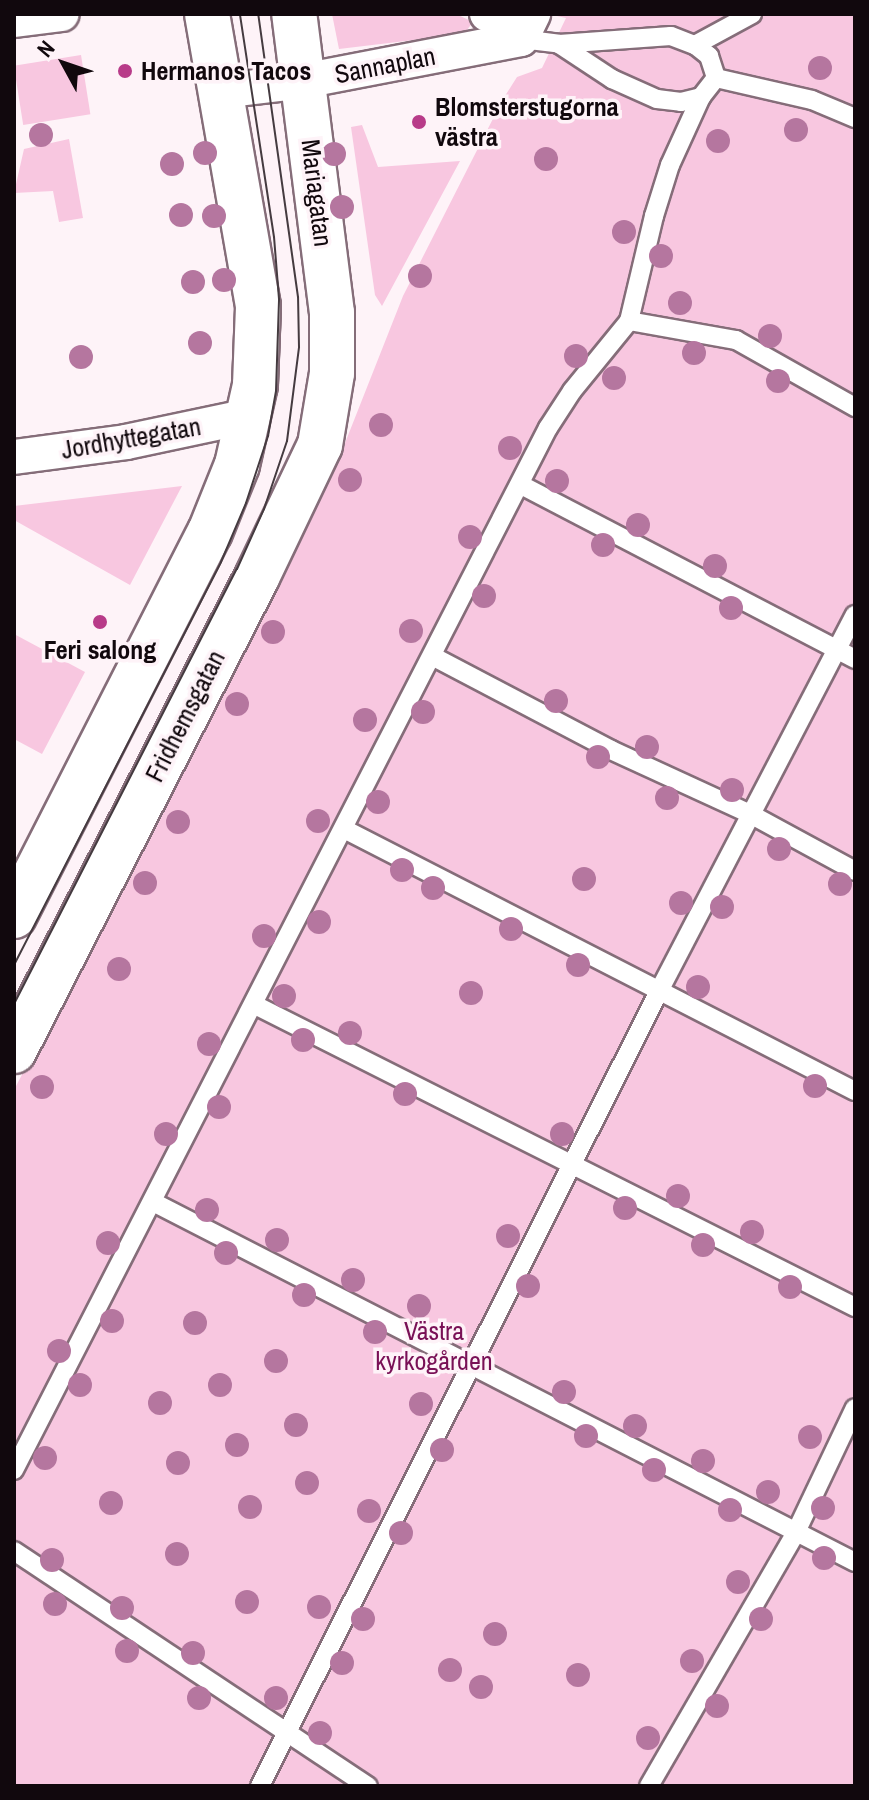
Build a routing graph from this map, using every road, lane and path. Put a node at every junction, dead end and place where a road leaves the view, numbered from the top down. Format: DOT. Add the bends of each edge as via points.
graph roads {
  1 [pos="62,14"];
  2 [pos="207,14"];
  3 [pos="294,14"];
  4 [pos="752,14"];
  5 [pos="14,20"];
  6 [pos="510,27"];
  7 [pos="559,44"];
  8 [pos="695,45"];
  9 [pos="716,78"];
  10 [pos="303,81"];
  11 [pos="222,91"];
  12 [pos="701,97"];
  13 [pos="855,118"];
  14 [pos="629,321"];
  15 [pos="332,373"];
  16 [pos="855,407"];
  17 [pos="248,416"];
  18 [pos="14,457"];
  19 [pos="521,485"];
  20 [pos="855,615"];
  21 [pos="837,650"];
  22 [pos="432,656"];
  23 [pos="855,659"];
  24 [pos="750,814"];
  25 [pos="344,829"];
  26 [pos="855,871"];
  27 [pos="14,916"];
  28 [pos="659,991"];
  29 [pos="255,1005"];
  30 [pos="14,1051"];
  31 [pos="855,1091"];
  32 [pos="573,1166"];
  33 [pos="153,1202"];
  34 [pos="855,1307"];
  35 [pos="471,1364"];
  36 [pos="855,1408"];
  37 [pos="14,1470"];
  38 [pos="796,1532"];
  39 [pos="14,1551"];
  40 [pos="855,1562"];
  41 [pos="287,1735"];
  42 [pos="260,1786"];
  43 [pos="368,1786"];
  44 [pos="649,1786"];
  1 -- 5 [label="street"];
  2 -- 11 [label="street"];
  3 -- 10 [label="street, Mariagatan"];
  4 -- 8 [label="lane"];
  6 -- 7 [label="lane"];
  6 -- 10 [label="street, Sannaplan"];
  7 -- 8 [label="lane" via="671,36"];
  7 -- 12 [label="lane" via="612,79 657,99 681,102"];
  8 -- 9 [label="lane" via="709,56"];
  9 -- 12 [label="lane"];
  9 -- 13 [label="lane" via="812,100"];
  10 -- 11 [label="street, Sannaplan"];
  10 -- 15 [label="street, Mariagatan" via="332,313"];
  11 -- 17 [label="street" via="250,253 259,347"];
  12 -- 14 [label="lane" via="670,165"];
  14 -- 16 [label="lane" via="736,340"];
  14 -- 19 [label="lane" via="572,391"];
  15 -- 30 [label="street, Fridhemsgatan" via="320,445 287,516"];
  17 -- 18 [label="street, Jordhyttegatan" via="126,442"];
  17 -- 27 [label="street" via="237,465 210,532"];
  19 -- 21 [label="lane"];
  19 -- 22 [label="lane"];
  20 -- 21 [label="lane"];
  21 -- 23 [label="lane"];
  21 -- 24 [label="lane"];
  22 -- 24 [label="lane" via="611,750"];
  22 -- 25 [label="lane"];
  24 -- 26 [label="lane"];
  24 -- 28 [label="lane"];
  25 -- 28 [label="lane"];
  25 -- 29 [label="lane"];
  28 -- 31 [label="lane"];
  28 -- 32 [label="lane"];
  29 -- 32 [label="lane"];
  29 -- 33 [label="lane"];
  32 -- 34 [label="lane"];
  32 -- 35 [label="lane"];
  33 -- 35 [label="lane"];
  33 -- 37 [label="lane"];
  35 -- 38 [label="lane"];
  35 -- 41 [label="lane"];
  36 -- 38 [label="lane"];
  38 -- 40 [label="lane"];
  38 -- 44 [label="lane"];
  39 -- 41 [label="lane"];
  41 -- 42 [label="lane"];
  41 -- 43 [label="lane"];
}
